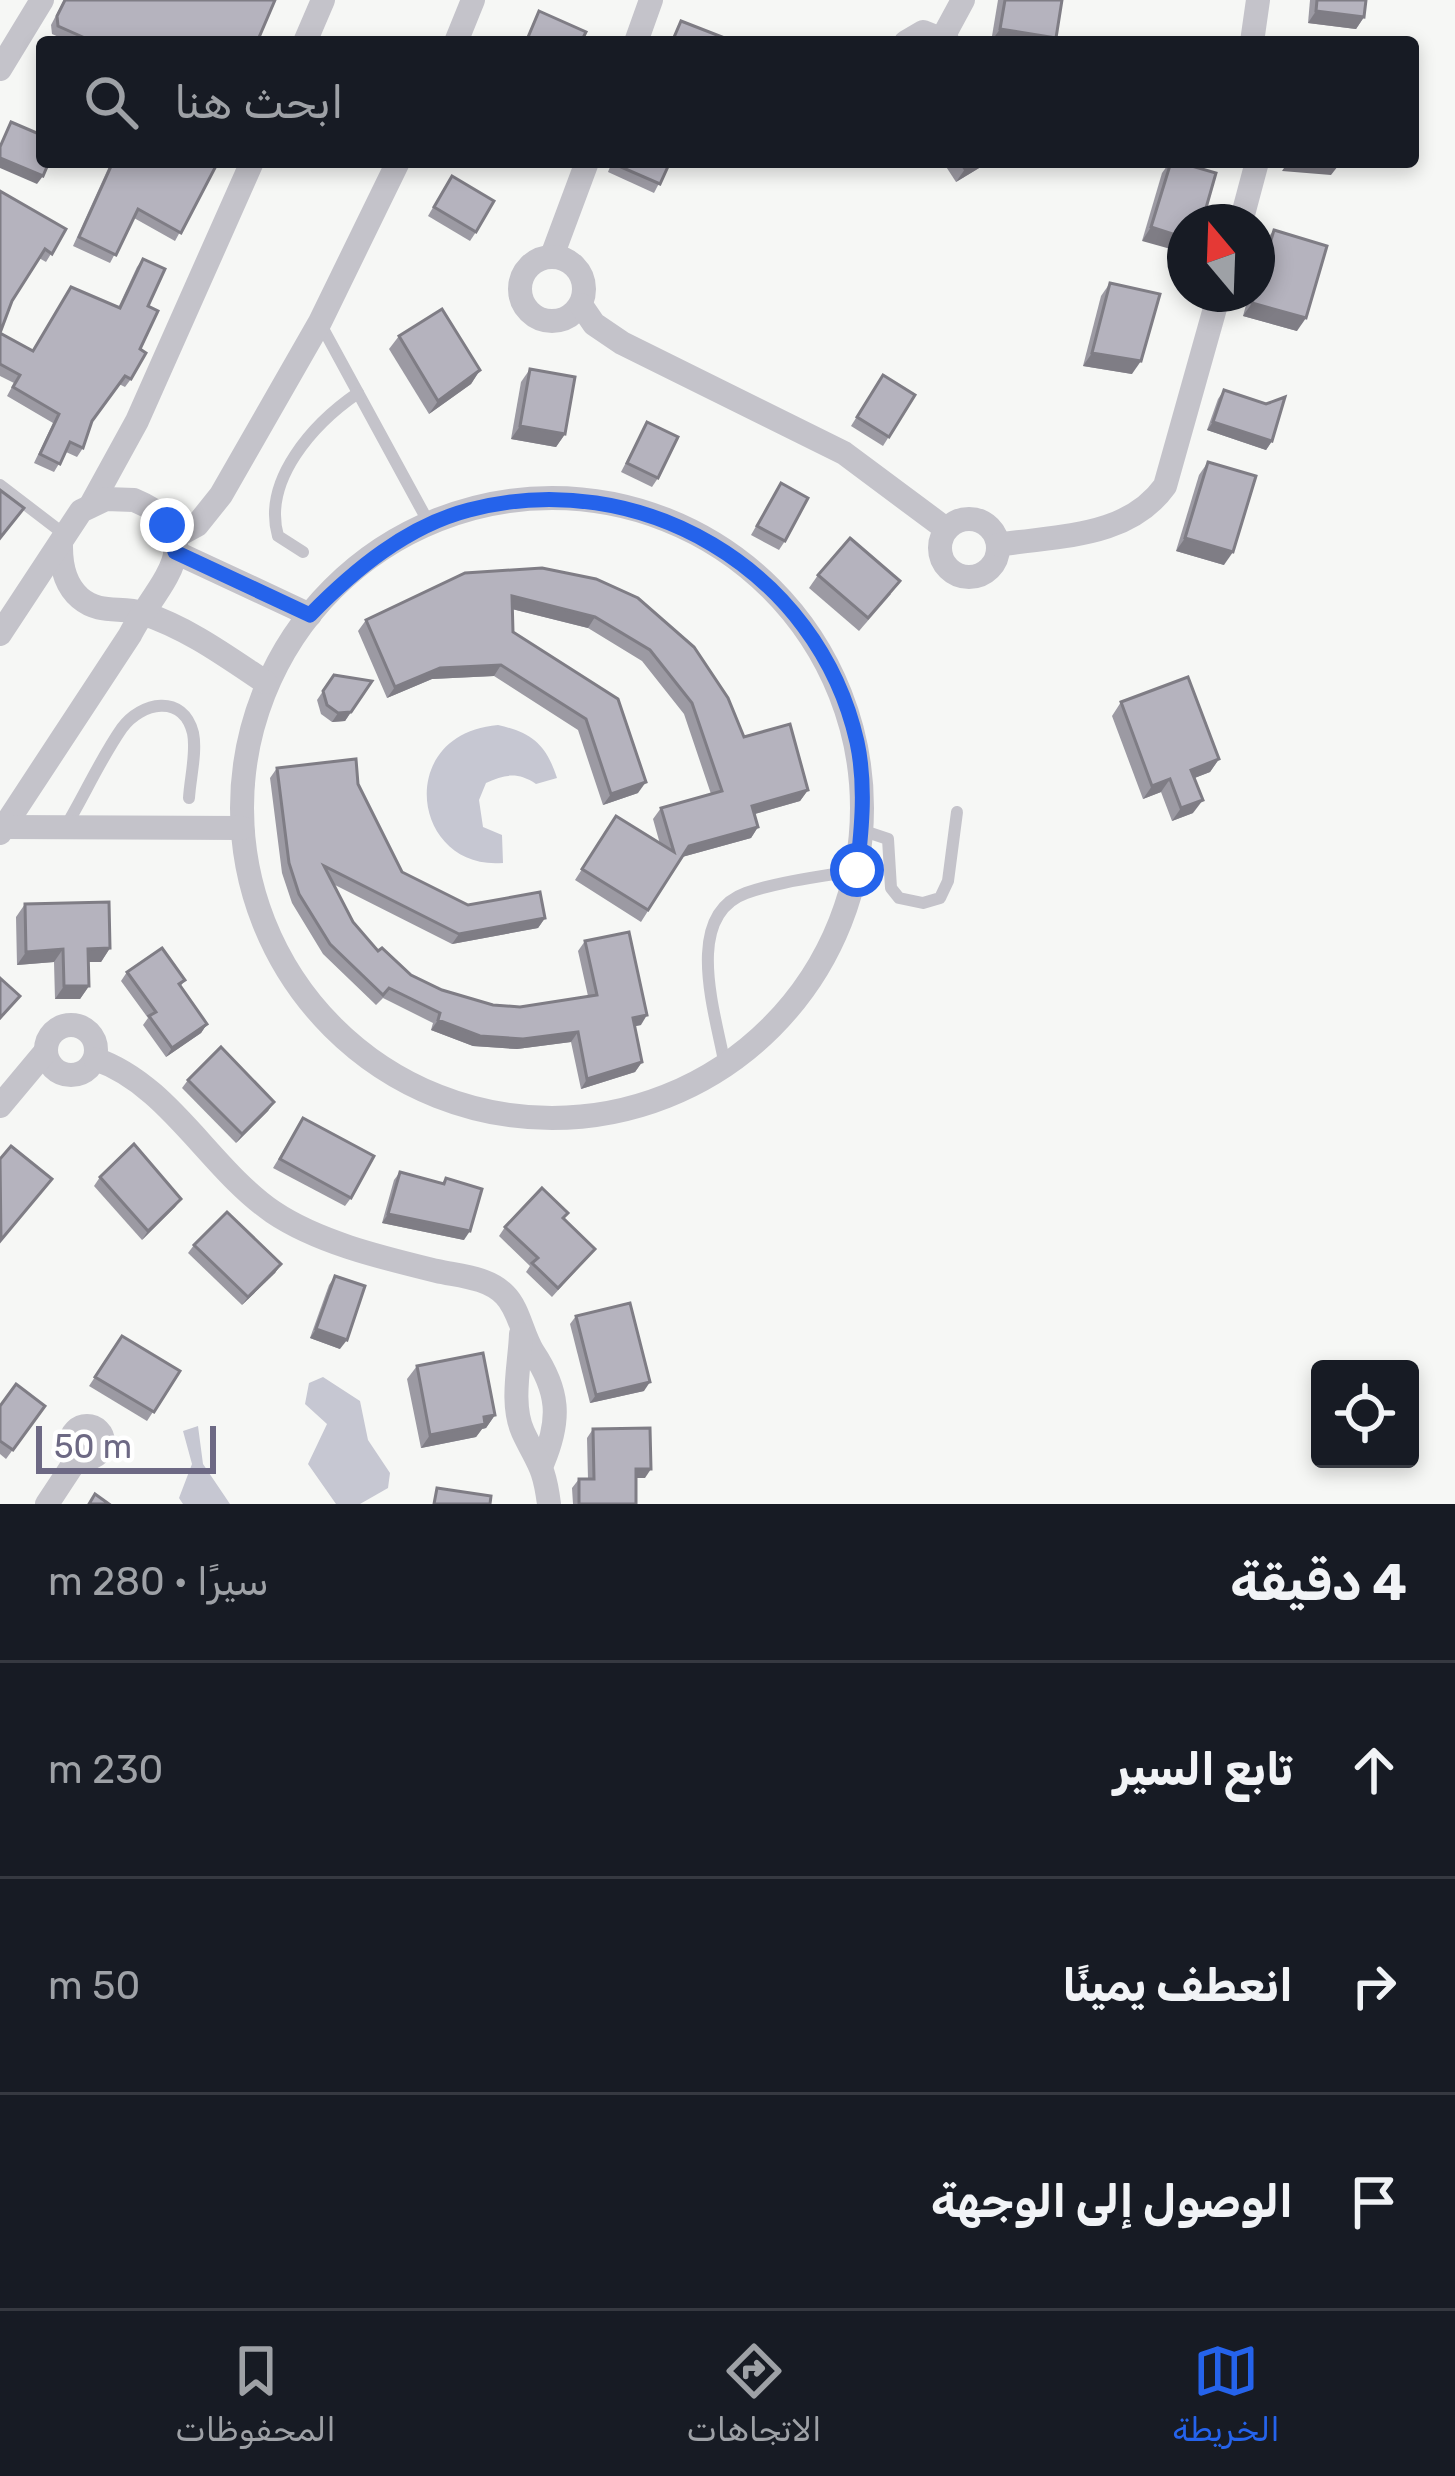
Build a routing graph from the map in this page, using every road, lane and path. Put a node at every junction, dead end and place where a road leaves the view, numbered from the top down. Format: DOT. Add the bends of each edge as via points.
graph roads {
  1 [pos="42,0"];
  2 [pos="323,0"];
  3 [pos="473,0"];
  4 [pos="651,0"];
  5 [pos="963,0"];
  6 [pos="1258,0"];
  7 [pos="308,36"];
  8 [pos="458,36"];
  9 [pos="638,36"];
  10 [pos="946,36"];
  11 [pos="1253,36"];
  12 [pos="0,69"];
  13 [pos="249,168"];
  14 [pos="395,168"];
  15 [pos="585,168"];
  16 [pos="1255,168"];
  17 [pos="1246,204"];
  18 [pos="552,256"];
  19 [pos="580,304"];
  20 [pos="1214,312"];
  21 [pos="320,322"];
  22 [pos="358,394"];
  23 [pos="0,485"];
  24 [pos="92,503"];
  25 [pos="430,525"];
  26 [pos="946,529"];
  27 [pos="63,541"];
  28 [pos="174,545"];
  29 [pos="999,545"];
  30 [pos="303,552"];
  31 [pos="137,611"];
  32 [pos="310,615"];
  33 [pos="0,634"];
  34 [pos="265,682"];
  35 [pos="189,798"];
  36 [pos="957,812"];
  37 [pos="66,827"];
  38 [pos="242,828"];
  39 [pos="2,830"];
  40 [pos="861,830"];
  41 [pos="857,870"];
  42 [pos="46,1051"];
  43 [pos="95,1059"];
  44 [pos="725,1066"];
  45 [pos="0,1106"];
  46 [pos="521,1334"];
  47 [pos="78,1456"];
  48 [pos="543,1462"];
  49 [pos="47,1504"];
  50 [pos="549,1504"];
  1 -- 12 [label="street"];
  2 -- 7 [label="street"];
  3 -- 8 [label="street"];
  4 -- 9 [label="street"];
  5 -- 10 [label="street"];
  6 -- 11 [label="street"];
  13 -- 24 [label="street"];
  14 -- 21 [label="street"];
  15 -- 18 [label="street"];
  16 -- 17 [label="street"];
  18 -- 19 [label="street" via="583,278"];
  18 -- 19 [label="street" via="523,276 528,310 562,320"];
  19 -- 26 [label="street" via="622,343 844,453"];
  20 -- 29 [label="street" via="1165,486 1153,503 1101,530"];
  21 -- 22 [label="lane"];
  21 -- 28 [label="street" via="221,495"];
  22 -- 25 [label="lane"];
  22 -- 30 [label="lane" via="316,428 276,488 278,536"];
  23 -- 27 [label="lane"];
  24 -- 27 [label="street"];
  24 -- 28 [label="street" via="120,498 147,506"];
  25 -- 32 [label="street" via="355,569"];
  25 -- 40 [label="street" via="530,499 593,500 656,515 713,542 764,580 806,628 838,683 857,743"];
  26 -- 29 [label="street" via="978,520"];
  26 -- 29 [label="street" via="943,562 960,576 983,574"];
  27 -- 31 [label="street" via="64,576 82,600"];
  27 -- 33 [label="street"];
  28 -- 31 [label="street" via="168,582"];
  28 -- 32 [label="street"];
  31 -- 34 [label="street" via="201,639"];
  31 -- 39 [label="street" via="130,635"];
  32 -- 34 [label="street"];
  34 -- 38 [label="street" via="244,775"];
  35 -- 37 [label="lane" via="194,735 185,715 166,704 145,706 124,725"];
  36 -- 40 [label="lane" via="948,881 940,898 923,903 899,898 891,888 888,839"];
  37 -- 38 [label="street"];
  37 -- 39 [label="street"];
  38 -- 44 [label="street" via="275,950 310,1003 355,1048 408,1083 467,1106 531,1117 594,1115 656,1100"];
  40 -- 41 [label="street"];
  41 -- 44 [label="street" via="838,931 807,986"];
  41 -- 44 [label="lane" via="741,894 714,921 707,959"];
  42 -- 43 [label="street" via="67,1075"];
  42 -- 43 [label="street" via="55,1030 76,1024 94,1037"];
  42 -- 45 [label="street"];
  43 -- 46 [label="street" via="124,1069 275,1213 344,1244 493,1285 512,1305"];
  46 -- 48 [label="street" via="519,1416"];
  46 -- 48 [label="street" via="557,1406"];
  47 -- 49 [label="street"];
  48 -- 50 [label="street"];
}
